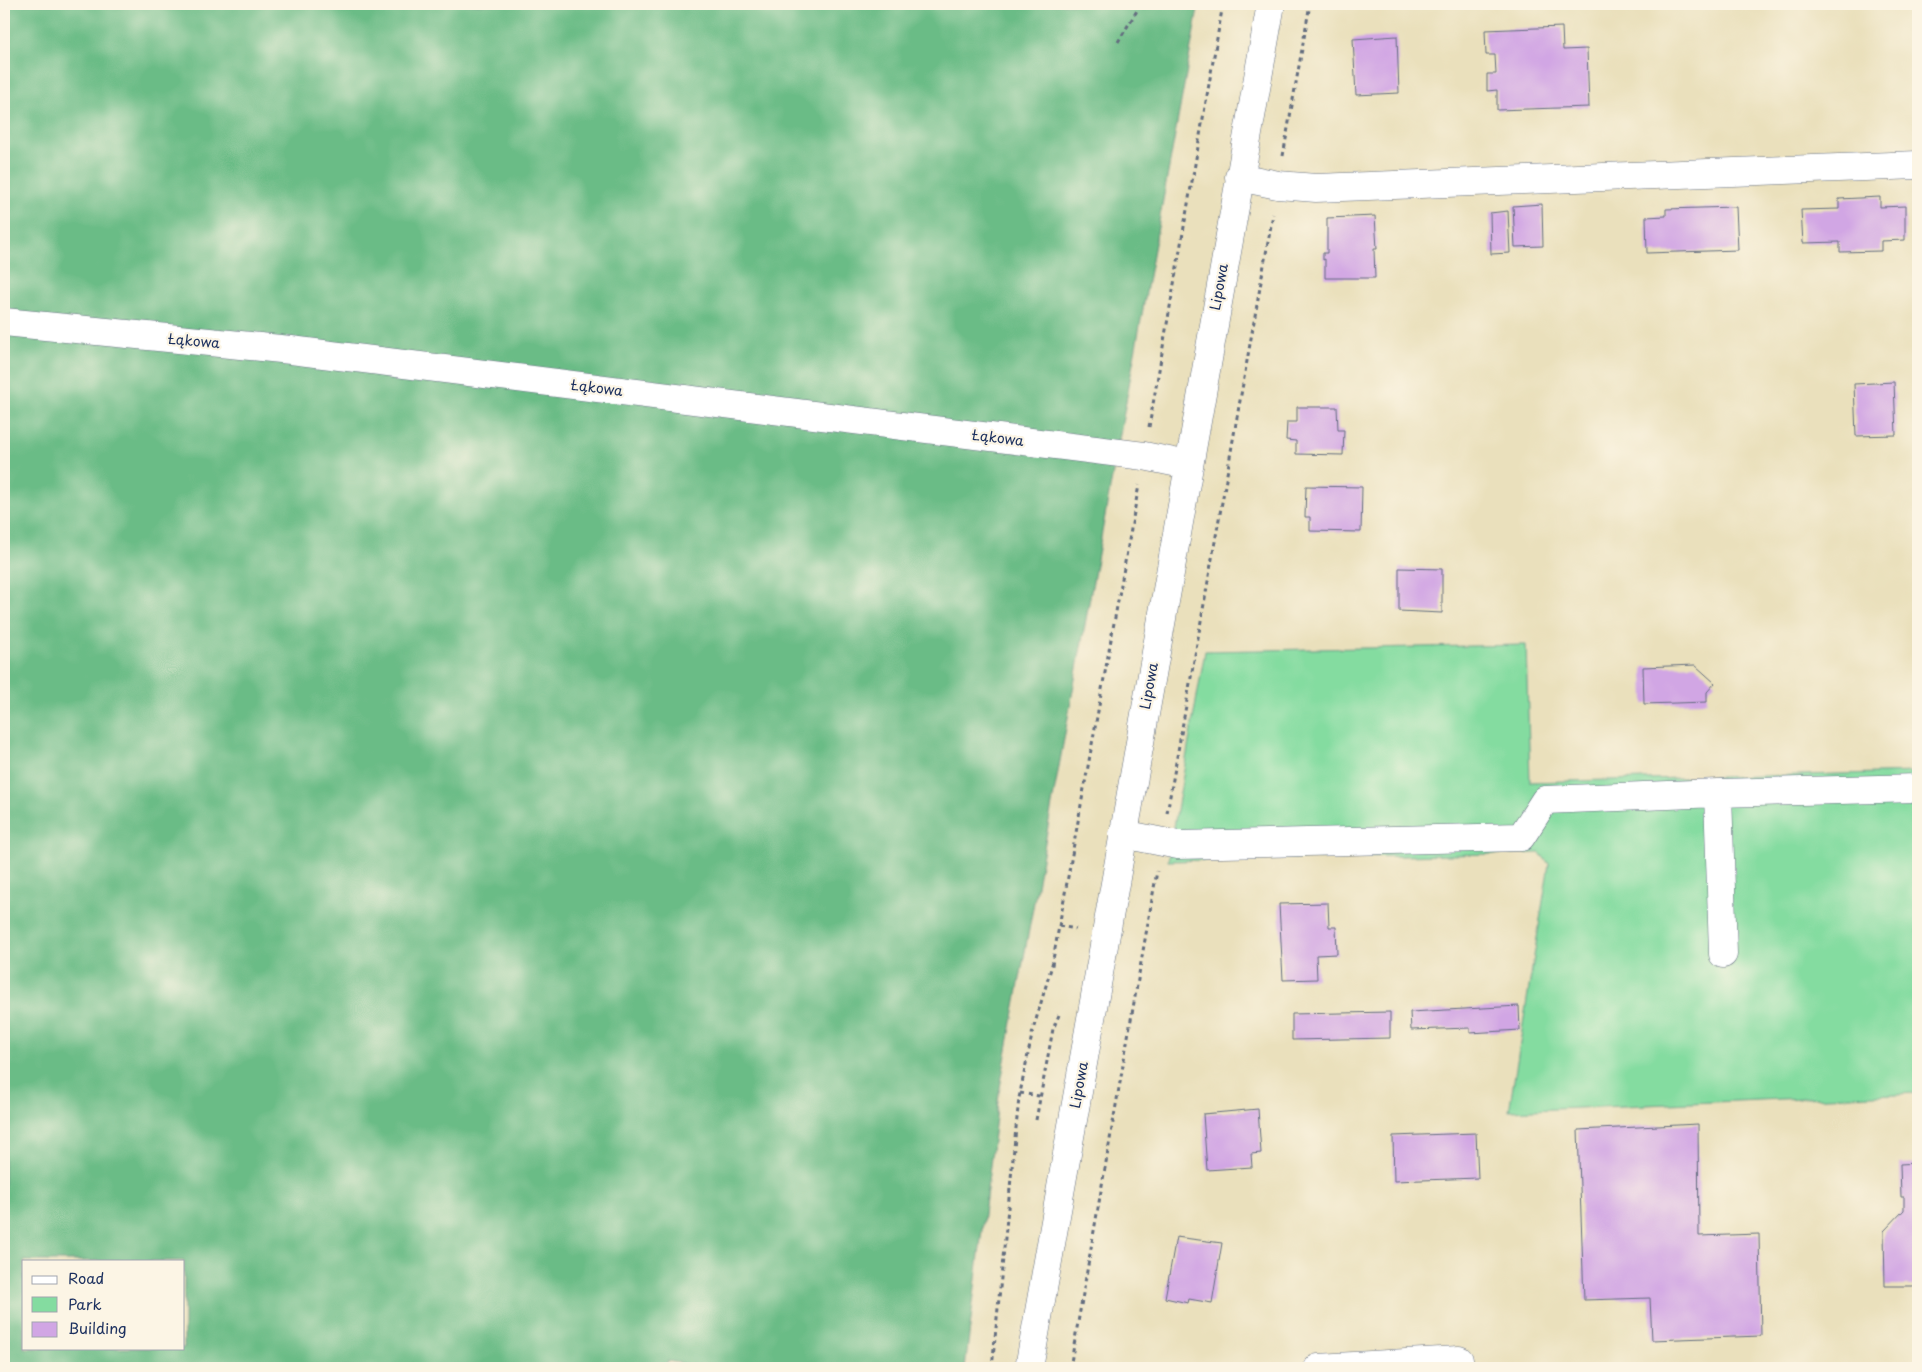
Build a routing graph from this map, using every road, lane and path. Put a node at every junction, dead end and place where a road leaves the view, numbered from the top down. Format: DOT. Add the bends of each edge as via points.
graph roads {
  1 [pos="1141,4"];
  2 [pos="1223,4"];
  3 [pos="1271,4"];
  4 [pos="1310,4"];
  5 [pos="1118,42"];
  6 [pos="1918,165"];
  7 [pos="1239,177"];
  8 [pos="1278,185"];
  9 [pos="4,322"];
  10 [pos="1144,456"];
  11 [pos="1188,465"];
  12 [pos="1918,788"];
  13 [pos="1718,793"];
  14 [pos="1123,834"];
  15 [pos="1161,843"];
  16 [pos="1723,954"];
  17 [pos="1020,1093"];
  18 [pos="1039,1096"];
  19 [pos="1459,1360"];
  20 [pos="992,1368"];
  21 [pos="1029,1368"];
  22 [pos="1070,1368"];
  23 [pos="1318,1368"];
  1 -- 5 [label="path"];
  2 -- 10 [label="path"];
  3 -- 7 [label="street, Lipowa"];
  4 -- 8 [label="path"];
  6 -- 8 [label="street" via="1316,188"];
  7 -- 8 [label="street"];
  7 -- 11 [label="street, Lipowa"];
  8 -- 15 [label="path"];
  9 -- 10 [label="street, Łąkowa" via="291,350"];
  10 -- 11 [label="street, Łąkowa"];
  10 -- 17 [label="path" via="1052,965 1033,1030"];
  11 -- 14 [label="street, Lipowa"];
  12 -- 13 [label="street"];
  13 -- 15 [label="street" via="1545,800 1521,837 1178,846"];
  13 -- 16 [label="street"];
  14 -- 15 [label="street"];
  14 -- 21 [label="street, Lipowa"];
  15 -- 22 [label="path"];
  17 -- 18 [label="path"];
  17 -- 20 [label="path"];
  19 -- 23 [label="street"];
}
